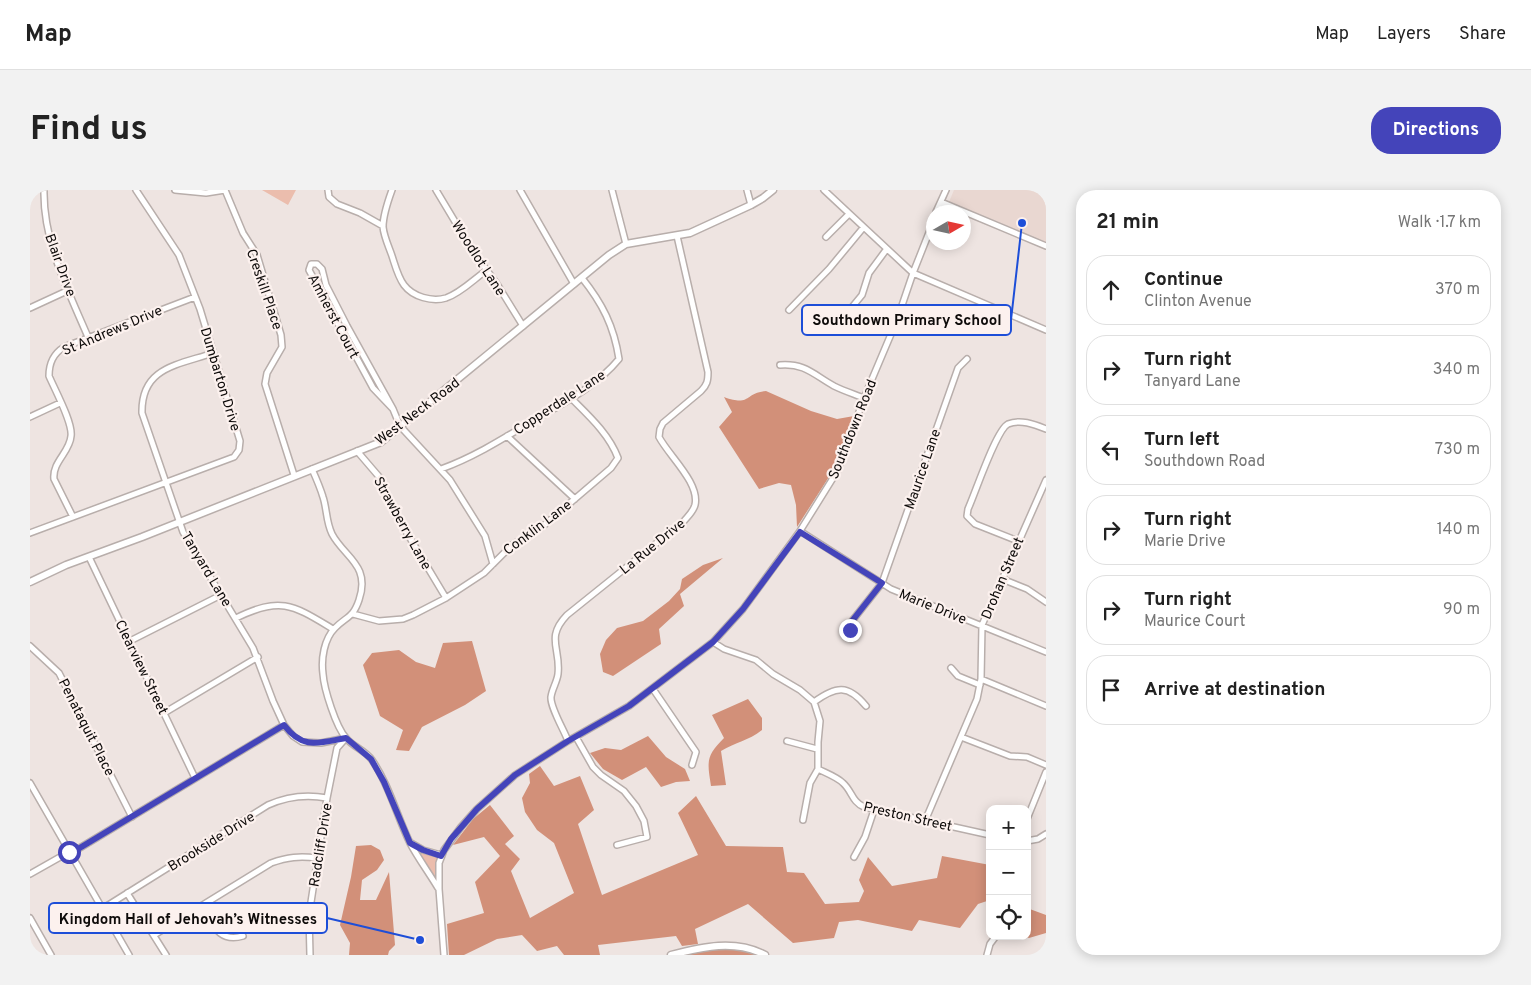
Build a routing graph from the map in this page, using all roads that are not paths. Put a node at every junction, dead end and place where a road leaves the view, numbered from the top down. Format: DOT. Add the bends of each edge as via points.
graph roads {
  1 [pos="44,190"];
  2 [pos="136,190"];
  3 [pos="175,190"];
  4 [pos="225,190"];
  5 [pos="328,190"];
  6 [pos="392,190"];
  7 [pos="436,190"];
  8 [pos="520,190"];
  9 [pos="612,190"];
  10 [pos="747,190"];
  11 [pos="773,190"];
  12 [pos="824,190"];
  13 [pos="946,190"];
  14 [pos="941,202"];
  15 [pos="751,205"];
  16 [pos="940,205"];
  17 [pos="848,214"];
  18 [pos="383,226"];
  19 [pos="864,228"];
  20 [pos="677,236"];
  21 [pos="826,237"];
  22 [pos="926,240"];
  23 [pos="626,244"];
  24 [pos="1046,246"];
  25 [pos="886,250"];
  26 [pos="487,270"];
  27 [pos="913,273"];
  28 [pos="582,278"];
  29 [pos="574,284"];
  30 [pos="69,290"];
  31 [pos="195,297"];
  32 [pos="30,308"];
  33 [pos="789,310"];
  34 [pos="843,318"];
  35 [pos="523,326"];
  36 [pos="1046,330"];
  37 [pos="88,337"];
  38 [pos="213,354"];
  39 [pos="967,359"];
  40 [pos="780,365"];
  41 [pos="571,398"];
  42 [pos="864,398"];
  43 [pos="60,403"];
  44 [pos="393,409"];
  45 [pos="30,417"];
  46 [pos="400,426"];
  47 [pos="1046,429"];
  48 [pos="507,436"];
  49 [pos="357,451"];
  50 [pos="312,468"];
  51 [pos="441,469"];
  52 [pos="294,475"];
  53 [pos="1046,480"];
  54 [pos="166,482"];
  55 [pos="575,499"];
  56 [pos="72,517"];
  57 [pos="180,522"];
  58 [pos="30,532"];
  59 [pos="800,532"];
  60 [pos="1018,541"];
  61 [pos="89,557"];
  62 [pos="493,564"];
  63 [pos="1002,579"];
  64 [pos="30,582"];
  65 [pos="882,583"];
  66 [pos="221,595"];
  67 [pos="446,598"];
  68 [pos="1046,602"];
  69 [pos="353,614"];
  70 [pos="236,618"];
  71 [pos="982,625"];
  72 [pos="333,629"];
  73 [pos="850,630"];
  74 [pos="130,641"];
  75 [pos="713,642"];
  76 [pos="30,646"];
  77 [pos="1046,652"];
  78 [pos="258,657"];
  79 [pos="951,668"];
  80 [pos="980,682"];
  81 [pos="653,689"];
  82 [pos="814,702"];
  83 [pos="866,706"];
  84 [pos="1046,706"];
  85 [pos="164,713"];
  86 [pos="284,725"];
  87 [pos="960,736"];
  88 [pos="576,737"];
  89 [pos="346,738"];
  90 [pos="568,741"];
  91 [pos="787,741"];
  92 [pos="817,749"];
  93 [pos="692,765"];
  94 [pos="1046,765"];
  95 [pos="818,769"];
  96 [pos="1046,772"];
  97 [pos="195,778"];
  98 [pos="30,783"];
  99 [pos="327,798"];
  100 [pos="874,810"];
  101 [pos="1031,810"];
  102 [pos="132,817"];
  103 [pos="803,820"];
  104 [pos="925,821"];
  105 [pos="986,834"];
  106 [pos="1046,834"];
  107 [pos="1031,840"];
  108 [pos="410,843"];
  109 [pos="617,845"];
  110 [pos="69,852"];
  111 [pos="441,856"];
  112 [pos="854,857"];
  113 [pos="317,858"];
  114 [pos="30,874"];
  115 [pos="439,889"];
  116 [pos="127,893"];
  117 [pos="202,907"];
  118 [pos="102,909"];
  119 [pos="30,918"];
  120 [pos="154,935"];
  121 [pos="243,936"];
  122 [pos="993,940"];
  123 [pos="51,955"];
  124 [pos="128,955"];
  125 [pos="166,955"];
  126 [pos="310,955"];
  127 [pos="444,955"];
  128 [pos="671,955"];
  129 [pos="765,955"];
  130 [pos="987,955"];
  1 -- 30 [label="street, Blair Drive" via="51,246"];
  2 -- 31 [label="street, Dumbarton Drive" via="179,255"];
  3 -- 4 [label="street" via="206,193"];
  4 -- 52 [label="street, Creskill Place" via="242,233 257,255 281,335 282,348 267,373 265,384"];
  5 -- 18 [label="street" via="329,197 337,204"];
  6 -- 18 [label="street"];
  7 -- 26 [label="street, Woodlot Lane"];
  8 -- 29 [label="street"];
  9 -- 23 [label="street"];
  10 -- 15 [label="street"];
  11 -- 15 [label="street, West Neck Road"];
  12 -- 17 [label="street"];
  13 -- 14 [label="street"];
  14 -- 16 [label="street"];
  14 -- 24 [label="street"];
  15 -- 20 [label="street, West Neck Road"];
  17 -- 19 [label="street"];
  17 -- 21 [label="street"];
  18 -- 26 [label="street" via="404,285 423,298 446,298"];
  19 -- 25 [label="street"];
  19 -- 33 [label="street"];
  20 -- 23 [label="street, West Neck Road"];
  20 -- 90 [label="street, La Rue Drive" via="708,380 701,392 664,423 659,437 692,483 695,504 684,521 560,622 555,642 558,673 551,697"];
  22 -- 27 [label="street, Southdown Road"];
  23 -- 28 [label="street, West Neck Road"];
  25 -- 27 [label="street"];
  25 -- 34 [label="street" via="869,273 862,295"];
  26 -- 35 [label="street, Woodlot Lane"];
  27 -- 36 [label="street"];
  27 -- 42 [label="street, Southdown Road"];
  28 -- 29 [label="street, West Neck Road"];
  28 -- 41 [label="street, Copperdale Lane" via="605,310 619,359"];
  29 -- 35 [label="street, West Neck Road"];
  30 -- 32 [label="street"];
  30 -- 37 [label="street, Blair Drive"];
  31 -- 37 [label="street, St Andrews Drive"];
  31 -- 38 [label="street, Dumbarton Drive"];
  35 -- 46 [label="street, West Neck Road"];
  37 -- 43 [label="street, St Andrews Drive" via="57,351 51,360 49,376"];
  38 -- 54 [label="street, Tanyard Lane" via="162,371 145,390 142,413"];
  38 -- 54 [label="street, Dumbarton Drive" via="240,441 239,450 234,457"];
  39 -- 65 [label="street, Maurice Lane" via="958,368"];
  40 -- 42 [label="street" via="792,364 816,373 835,386"];
  41 -- 48 [label="street, Copperdale Lane"];
  41 -- 55 [label="street, Conklin Lane" via="593,419 614,446 618,458"];
  42 -- 59 [label="street, Southdown Road" via="838,470"];
  43 -- 45 [label="street"];
  43 -- 56 [label="street, St Andrews Drive" via="71,427 71,437 53,472"];
  44 -- 44 [label="street, Amherst Court" via="338,310 322,269 311,264 309,270 373,388"];
  44 -- 46 [label="street, Amherst Court"];
  46 -- 49 [label="street, West Neck Road" via="381,442"];
  46 -- 51 [label="street"];
  47 -- 60 [label="street" via="1027,422 1006,425 968,509 967,516 975,524"];
  48 -- 51 [label="street, Copperdale Lane"];
  48 -- 55 [label="street"];
  49 -- 50 [label="street, West Neck Road"];
  49 -- 67 [label="street, Strawberry Lane" via="381,479 389,503"];
  50 -- 52 [label="street, West Neck Road"];
  50 -- 69 [label="street" via="332,534 356,562 360,574 360,598"];
  51 -- 62 [label="street" via="485,536"];
  52 -- 57 [label="street, West Neck Road"];
  53 -- 60 [label="street, Drohan Street"];
  54 -- 56 [label="street, Dumbarton Drive"];
  54 -- 57 [label="street, Tanyard Lane"];
  55 -- 62 [label="street, Conklin Lane" via="542,527 512,545"];
  56 -- 58 [label="street, Dumbarton Drive"];
  57 -- 61 [label="street, West Neck Road"];
  57 -- 66 [label="street, Tanyard Lane"];
  59 -- 65 [label="street, Marie Drive"];
  59 -- 75 [label="street, Southdown Road" via="743,609"];
  60 -- 63 [label="street, Drohan Street"];
  61 -- 64 [label="street, West Neck Road"];
  61 -- 74 [label="street, Clearview Street"];
  62 -- 67 [label="street, Conklin Lane"];
  63 -- 68 [label="street" via="1027,589"];
  63 -- 71 [label="street, Drohan Street"];
  65 -- 71 [label="street, Marie Drive"];
  65 -- 73 [label="street, Maurice Lane" via="852,621"];
  66 -- 70 [label="street, Tanyard Lane"];
  66 -- 74 [label="street"];
  67 -- 69 [label="street, Conklin Lane" via="403,619 379,621"];
  69 -- 72 [label="street"];
  70 -- 72 [label="street" via="267,605 280,605"];
  70 -- 78 [label="street, Tanyard Lane"];
  71 -- 77 [label="street, Marie Drive"];
  71 -- 80 [label="street, Drohan Street"];
  72 -- 89 [label="street" via="323,655 323,674 329,699"];
  74 -- 85 [label="street, Clearview Street"];
  75 -- 81 [label="street, Southdown Road"];
  75 -- 82 [label="street" via="756,660"];
  76 -- 102 [label="street, Penataquit Place" via="59,673"];
  78 -- 85 [label="street"];
  78 -- 86 [label="street, Tanyard Lane"];
  79 -- 80 [label="street" via="958,676"];
  80 -- 84 [label="street"];
  80 -- 87 [label="street, Drohan Street"];
  81 -- 88 [label="street, Southdown Road"];
  81 -- 93 [label="street" via="696,752"];
  82 -- 83 [label="street" via="838,689 857,695"];
  82 -- 92 [label="street" via="820,721"];
  85 -- 97 [label="street, Clearview Street"];
  86 -- 89 [label="street, Tanyard Lane" via="302,742 321,743"];
  86 -- 97 [label="street"];
  87 -- 94 [label="street" via="1010,756"];
  87 -- 104 [label="street, Drohan Street"];
  88 -- 90 [label="street, Southdown Road"];
  88 -- 109 [label="street" via="593,767 624,791 644,821 647,837"];
  89 -- 99 [label="street, Radcliff Drive" via="337,748"];
  89 -- 108 [label="street" via="371,759"];
  90 -- 111 [label="street, Southdown Road" via="515,775 480,806 451,839"];
  91 -- 92 [label="street"];
  92 -- 95 [label="street"];
  95 -- 100 [label="street, Preston Street" via="842,781 857,805"];
  95 -- 103 [label="street" via="810,783"];
  96 -- 101 [label="street"];
  97 -- 102 [label="street"];
  98 -- 110 [label="street"];
  99 -- 113 [label="street, Radcliff Drive"];
  99 -- 116 [label="street, Brookside Drive" via="296,796 268,805"];
  100 -- 104 [label="street, Preston Street"];
  100 -- 112 [label="street"];
  102 -- 110 [label="street"];
  104 -- 105 [label="street, Preston Street"];
  106 -- 107 [label="street"];
  108 -- 111 [label="street"];
  108 -- 115 [label="street"];
  110 -- 114 [label="street"];
  110 -- 118 [label="street"];
  111 -- 115 [label="street, Southdown Road"];
  113 -- 117 [label="street" via="286,857 271,863"];
  113 -- 126 [label="street, Radcliff Drive" via="309,915"];
  115 -- 127 [label="street, Southdown Road"];
  116 -- 118 [label="street, Brookside Drive"];
  116 -- 120 [label="street"];
  117 -- 120 [label="street"];
  117 -- 121 [label="street" via="223,936"];
  118 -- 124 [label="street"];
  119 -- 123 [label="street"];
  120 -- 125 [label="street"];
  122 -- 130 [label="street"];
  128 -- 129 [label="street" via="730,945"];
}
